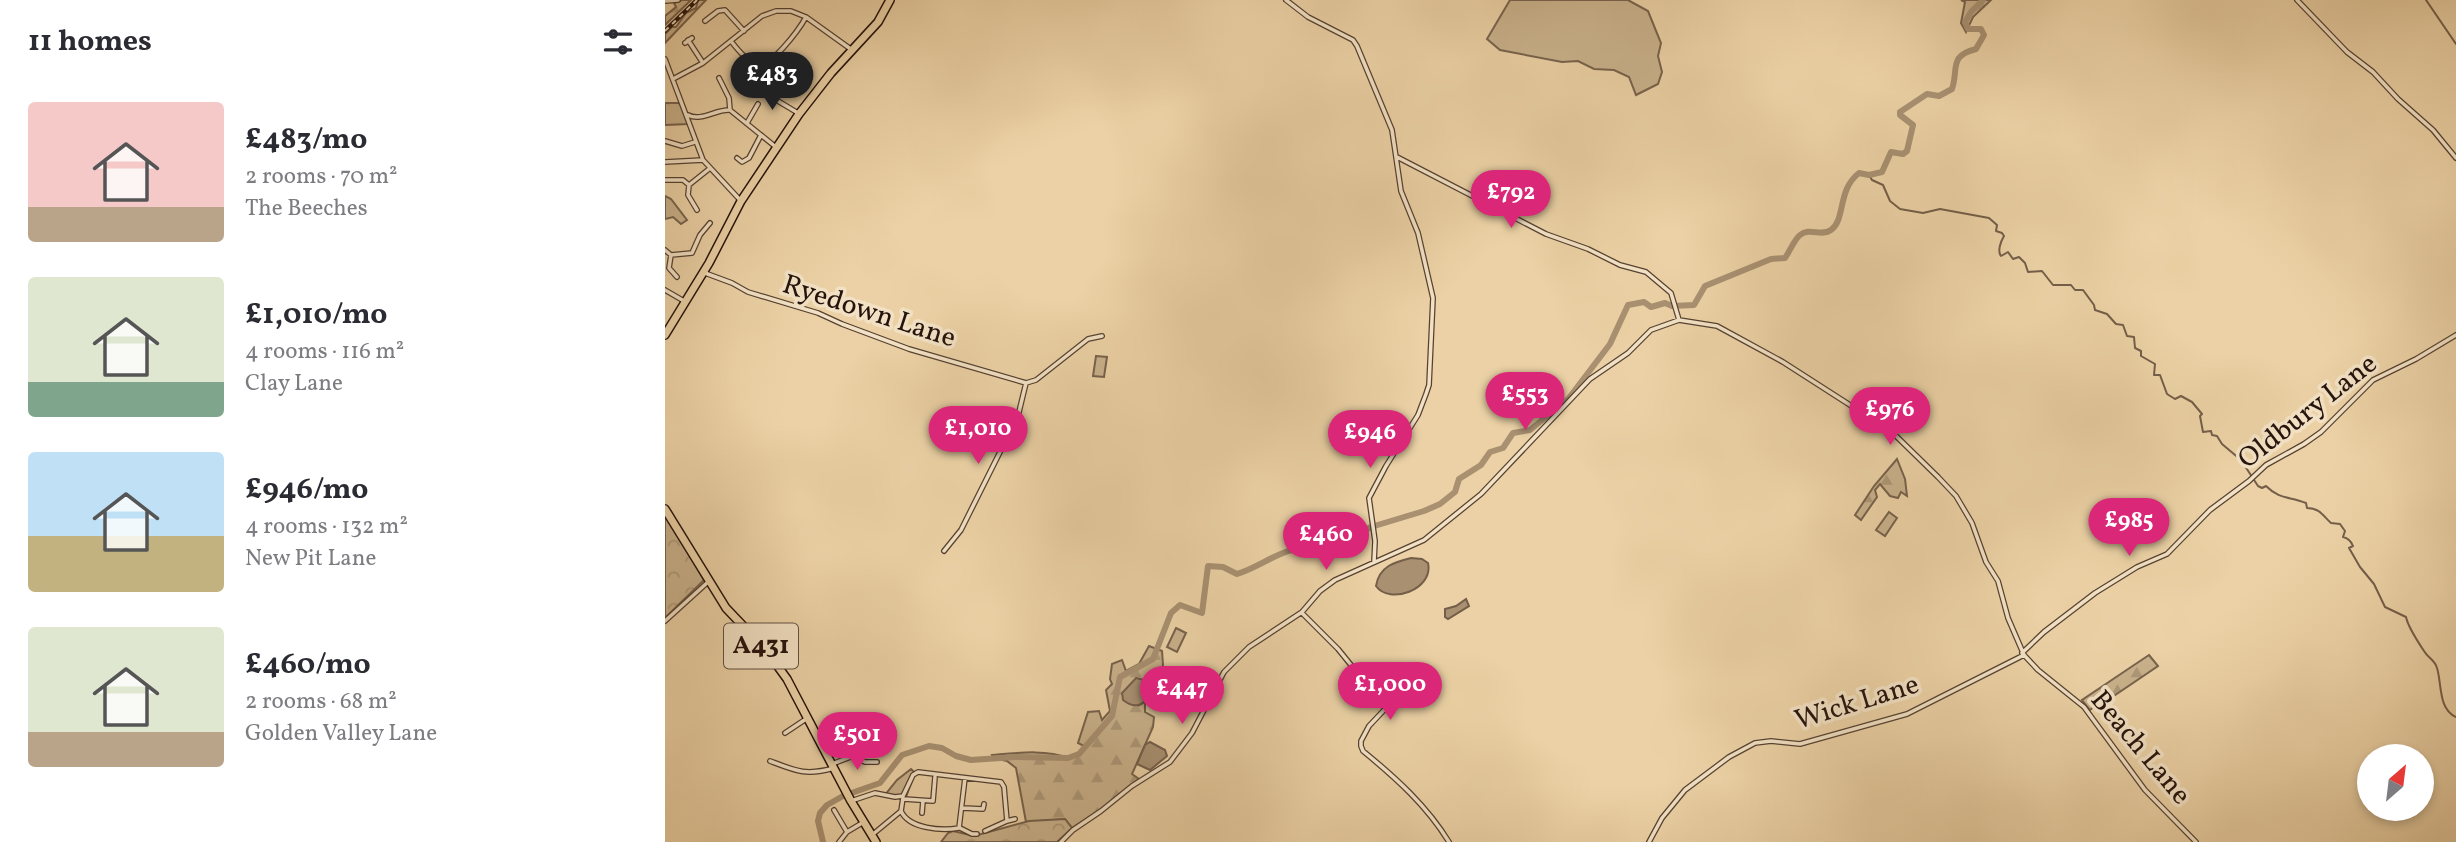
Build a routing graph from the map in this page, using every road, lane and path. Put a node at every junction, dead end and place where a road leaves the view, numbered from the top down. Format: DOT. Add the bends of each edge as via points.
graph roads {
  1 [pos="678,0"];
  2 [pos="890,0"];
  3 [pos="1286,0"];
  4 [pos="2297,0"];
  5 [pos="665,1"];
  6 [pos="806,17"];
  7 [pos="708,21"];
  8 [pos="744,31"];
  9 [pos="688,40"];
  10 [pos="731,41"];
  11 [pos="852,50"];
  12 [pos="665,60"];
  13 [pos="703,63"];
  14 [pos="719,78"];
  15 [pos="673,79"];
  16 [pos="758,89"];
  17 [pos="756,106"];
  18 [pos="730,110"];
  19 [pos="687,114"];
  20 [pos="799,114"];
  21 [pos="747,123"];
  22 [pos="761,135"];
  23 [pos="665,141"];
  24 [pos="695,142"];
  25 [pos="777,148"];
  26 [pos="1397,157"];
  27 [pos="737,158"];
  28 [pos="2456,159"];
  29 [pos="703,160"];
  30 [pos="665,162"];
  31 [pos="709,169"];
  32 [pos="668,182"];
  33 [pos="689,185"];
  34 [pos="741,201"];
  35 [pos="697,210"];
  36 [pos="707,224"];
  37 [pos="665,250"];
  38 [pos="671,255"];
  39 [pos="703,272"];
  40 [pos="677,274"];
  41 [pos="665,290"];
  42 [pos="686,302"];
  43 [pos="1679,320"];
  44 [pos="665,335"];
  45 [pos="2456,335"];
  46 [pos="1102,336"];
  47 [pos="1025,383"];
  48 [pos="665,509"];
  49 [pos="944,551"];
  50 [pos="1374,562"];
  51 [pos="709,580"];
  52 [pos="1301,612"];
  53 [pos="665,621"];
  54 [pos="2023,654"];
  55 [pos="808,718"];
  56 [pos="785,733"];
  57 [pos="769,761"];
  58 [pos="877,762"];
  59 [pos="833,766"];
  60 [pos="935,777"];
  61 [pos="965,778"];
  62 [pos="903,797"];
  63 [pos="851,800"];
  64 [pos="923,800"];
  65 [pos="984,804"];
  66 [pos="963,808"];
  67 [pos="834,810"];
  68 [pos="901,811"];
  69 [pos="922,813"];
  70 [pos="1014,819"];
  71 [pos="1007,821"];
  72 [pos="864,822"];
  73 [pos="960,828"];
  74 [pos="985,831"];
  75 [pos="848,832"];
  76 [pos="977,834"];
  77 [pos="874,838"];
  78 [pos="839,842"];
  79 [pos="1061,842"];
  80 [pos="1449,842"];
  81 [pos="1649,842"];
  82 [pos="2196,842"];
  1 -- 5 [label="street"];
  2 -- 11 [label="main road" via="878,22"];
  3 -- 26 [label="street" via="1308,18 1353,40 1389,122"];
  4 -- 28 [label="street" via="2433,130"];
  6 -- 8 [label="street" via="776,10"];
  6 -- 10 [label="street" via="765,64 748,60"];
  6 -- 11 [label="street"];
  7 -- 8 [label="street" via="718,11 727,11"];
  8 -- 10 [label="street"];
  9 -- 13 [label="street"];
  10 -- 13 [label="street"];
  11 -- 20 [label="main road"];
  12 -- 15 [label="street"];
  13 -- 15 [label="street"];
  14 -- 18 [label="street"];
  15 -- 19 [label="street"];
  16 -- 20 [label="street"];
  17 -- 21 [label="street"];
  18 -- 19 [label="street" via="697,118"];
  18 -- 21 [label="street"];
  19 -- 24 [label="street"];
  20 -- 25 [label="main road"];
  21 -- 22 [label="street"];
  22 -- 25 [label="street"];
  22 -- 27 [label="street" via="749,159 742,162"];
  23 -- 24 [label="street" via="682,146"];
  24 -- 29 [label="street"];
  25 -- 34 [label="main road"];
  26 -- 43 [label="street" via="1546,234 1646,272 1671,293"];
  26 -- 50 [label="street" via="1401,191 1418,233 1433,298 1429,385 1418,415 1368,504"];
  29 -- 30 [label="street"];
  29 -- 31 [label="street"];
  31 -- 33 [label="street"];
  31 -- 34 [label="street"];
  32 -- 33 [label="street" via="683,180"];
  33 -- 35 [label="street" via="688,195"];
  34 -- 39 [label="main road"];
  36 -- 38 [label="street" via="692,253"];
  37 -- 38 [label="street"];
  38 -- 40 [label="street" via="669,268"];
  39 -- 42 [label="main road"];
  39 -- 47 [label="street, Ryedown Lane" via="909,349"];
  41 -- 42 [label="street"];
  42 -- 44 [label="main road"];
  43 -- 50 [label="street" via="1651,330 1628,353 1590,379 1481,494 1424,540"];
  43 -- 54 [label="street" via="1707,323 1733,333 1898,437 1968,514"];
  45 -- 54 [label="street, Oldbury Lane" via="2373,380 2321,432 2269,462 2210,510 2167,554 2095,593"];
  46 -- 47 [label="street" via="1088,339 1036,380"];
  47 -- 49 [label="street" via="1018,415 961,530"];
  48 -- 51 [label="main road, A431"];
  50 -- 52 [label="street" via="1325,587"];
  51 -- 53 [label="street"];
  51 -- 55 [label="main road, A431" via="735,620 777,664"];
  52 -- 79 [label="street" via="1249,647 1230,666 1170,762"];
  52 -- 80 [label="street" via="1386,708 1363,735 1363,751 1413,795"];
  54 -- 81 [label="street, Wick Lane" via="1907,714 1800,744 1755,743 1685,790"];
  54 -- 82 [label="street, Beach Lane" via="2084,707 2145,789"];
  55 -- 56 [label="street"];
  55 -- 59 [label="main road, A431"];
  57 -- 59 [label="street" via="814,774"];
  58 -- 59 [label="street" via="853,756"];
  59 -- 63 [label="main road, A431"];
  60 -- 64 [label="street" via="933,801"];
  61 -- 62 [label="street" via="918,772"];
  61 -- 66 [label="street"];
  61 -- 71 [label="street" via="1003,783"];
  62 -- 63 [label="street" via="875,793"];
  62 -- 64 [label="street"];
  62 -- 68 [label="street"];
  63 -- 72 [label="main road, A431"];
  64 -- 69 [label="street"];
  65 -- 66 [label="street" via="983,809"];
  66 -- 73 [label="street"];
  67 -- 75 [label="street"];
  68 -- 73 [label="street" via="915,825"];
  68 -- 77 [label="street"];
  70 -- 71 [label="street"];
  71 -- 74 [label="street"];
  72 -- 75 [label="street"];
  72 -- 77 [label="main road, A431"];
  73 -- 76 [label="street"];
  75 -- 78 [label="street"];
}
